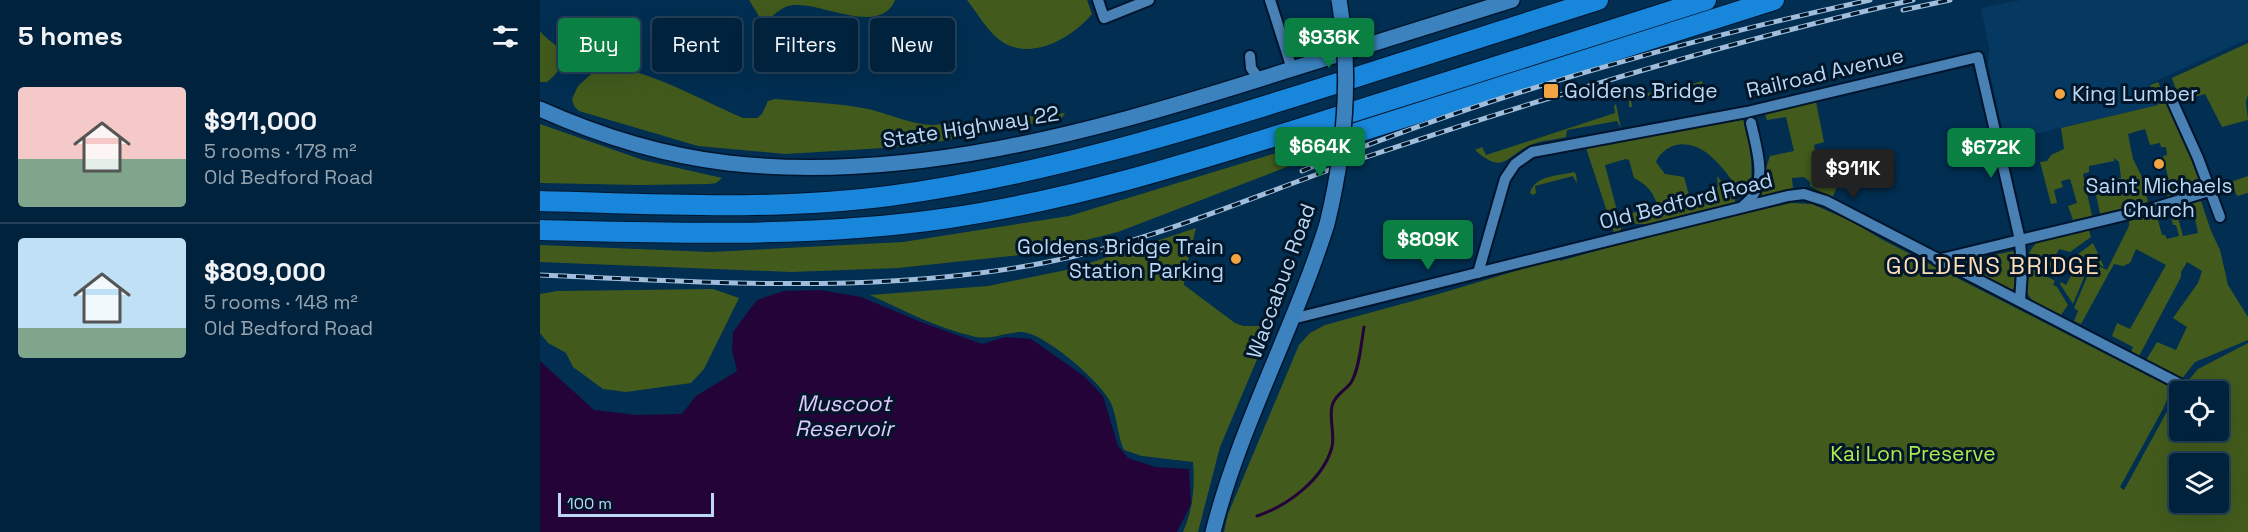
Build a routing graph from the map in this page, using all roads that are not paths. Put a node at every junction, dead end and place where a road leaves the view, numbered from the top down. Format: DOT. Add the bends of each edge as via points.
graph roads {
  1 [pos="1098,0"];
  2 [pos="1149,0"];
  3 [pos="1270,0"];
  4 [pos="1339,0"];
  5 [pos="1511,0"];
  6 [pos="1598,0"];
  7 [pos="1706,0"];
  8 [pos="1774,0"];
  9 [pos="1250,56"];
  10 [pos="1292,69"];
  11 [pos="1259,79"];
  12 [pos="2170,96"];
  13 [pos="540,109"];
  14 [pos="1751,123"];
  15 [pos="1343,137"];
  16 [pos="2209,190"];
  17 [pos="540,201"];
  18 [pos="1738,210"];
  19 [pos="2220,217"];
  20 [pos="540,230"];
  21 [pos="2020,240"];
  22 [pos="1937,260"];
  23 [pos="1478,273"];
  24 [pos="2020,301"];
  25 [pos="1292,319"];
  26 [pos="2174,381"];
  27 [pos="1213,532"];
  1 -- 2 [label="street" via="1104,18"];
  3 -- 10 [label="street"];
  4 -- 15 [label="main road, Waccabuc Road, bridge" via="1346,76"];
  5 -- 10 [label="main road, State Highway 22"];
  6 -- 17 [label="highway" via="1216,121 998,177 886,196 774,204"];
  7 -- 20 [label="highway" via="1172,168 1061,197 890,225 786,233"];
  8 -- 15 [label="highway"];
  9 -- 11 [label="street" via="1251,68"];
  10 -- 11 [label="main road, State Highway 22"];
  11 -- 13 [label="main road, State Highway 22" via="1168,108 1053,137 939,157 863,165 760,165 693,158 608,136"];
  12 -- 16 [label="street"];
  14 -- 18 [label="street" via="1760,174 1758,188"];
  15 -- 25 [label="main road, Waccabuc Road, bridge" via="1327,224"];
  16 -- 19 [label="street"];
  16 -- 21 [label="street" via="2154,208"];
  18 -- 22 [label="street, Old Bedford Road" via="1804,194 1826,201"];
  18 -- 23 [label="street, Old Bedford Road"];
  21 -- 22 [label="street"];
  21 -- 23 [label="street, Railroad Avenue" via="1978,57 1747,112 1532,152 1515,164 1505,179"];
  21 -- 24 [label="street"];
  22 -- 24 [label="street, Old Bedford Road"];
  23 -- 25 [label="street, Old Bedford Road"];
  24 -- 26 [label="street, Old Bedford Road"];
  25 -- 27 [label="main road, Waccabuc Road" via="1238,452"];
}
